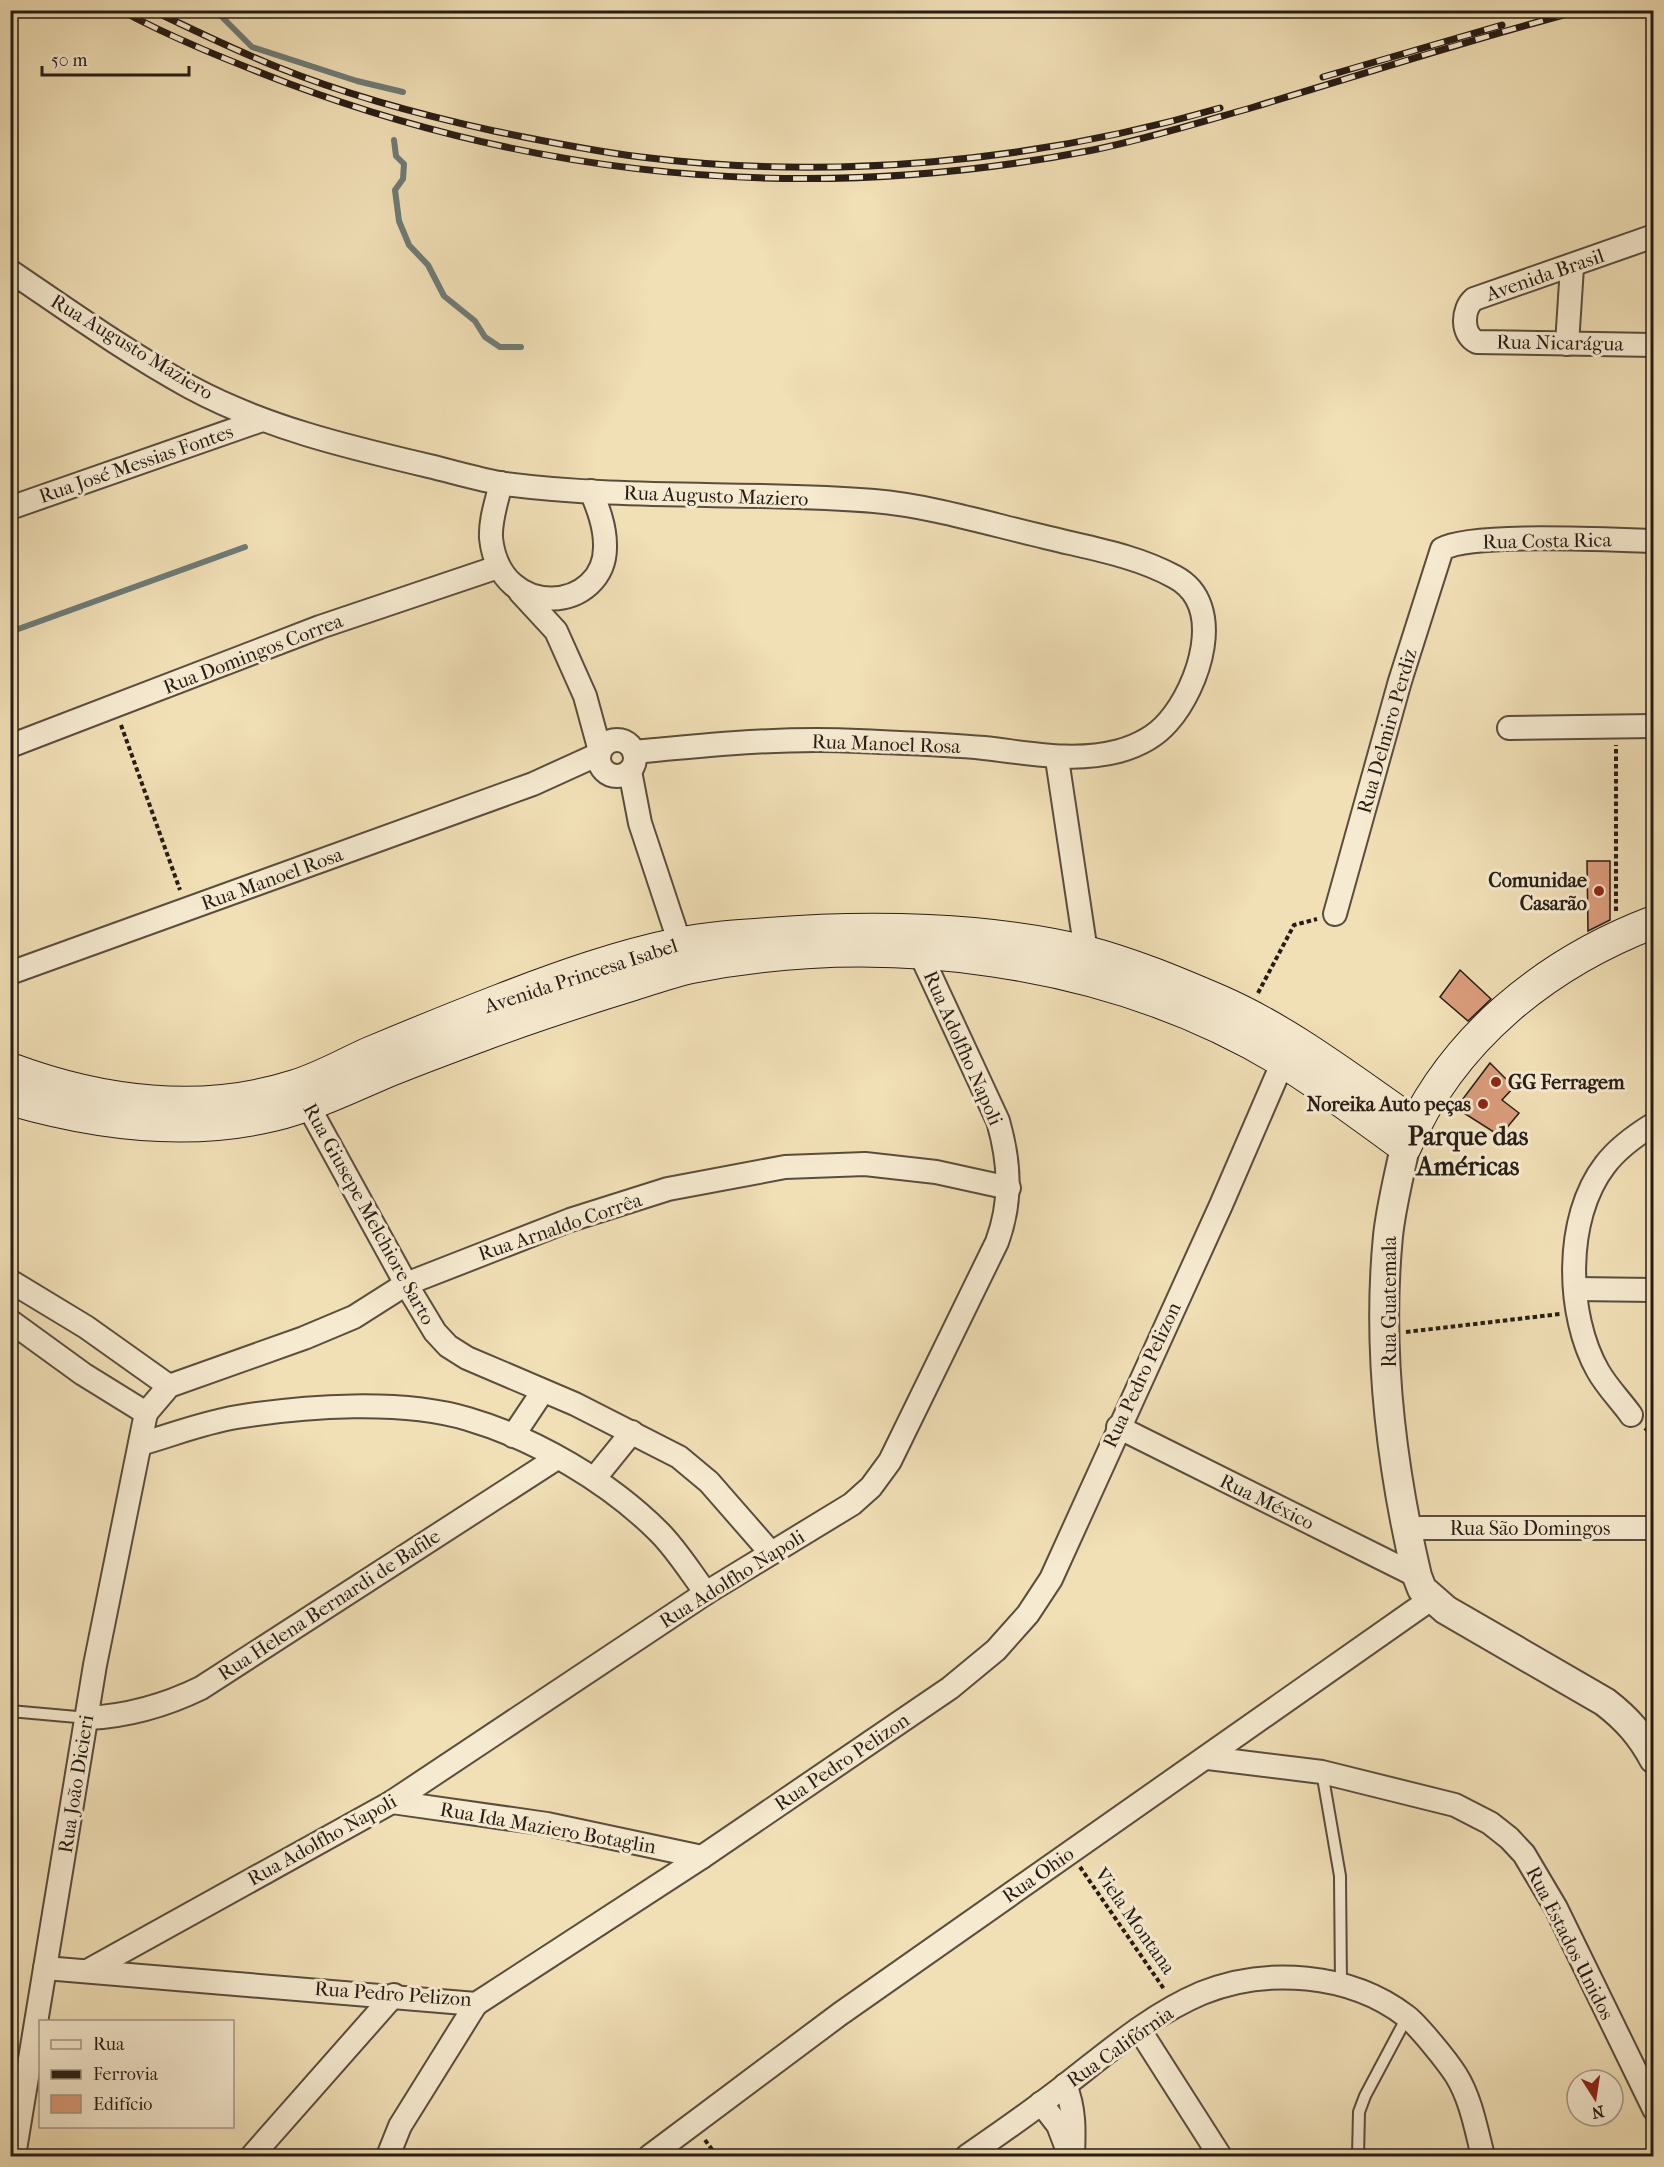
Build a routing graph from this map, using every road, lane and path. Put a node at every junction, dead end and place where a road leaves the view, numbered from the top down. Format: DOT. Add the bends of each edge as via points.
graph roads {
  1 [pos="1653,236"];
  2 [pos="1572,267"];
  3 [pos="10,271"];
  4 [pos="1469,336"];
  5 [pos="1567,344"];
  6 [pos="1653,345"];
  7 [pos="262,420"];
  8 [pos="501,483"];
  9 [pos="591,491"];
  10 [pos="10,508"];
  11 [pos="1653,541"];
  12 [pos="1442,549"];
  13 [pos="498,567"];
  14 [pos="519,591"];
  15 [pos="577,592"];
  16 [pos="556,631"];
  17 [pos="114,707"];
  18 [pos="1616,726"];
  19 [pos="1653,726"];
  20 [pos="1509,728"];
  21 [pos="10,746"];
  22 [pos="1057,759"];
  23 [pos="617,760"];
  24 [pos="188,909"];
  25 [pos="1335,914"];
  26 [pos="1653,922"];
  27 [pos="1616,936"];
  28 [pos="1086,952"];
  29 [pos="920,953"];
  30 [pos="683,956"];
  31 [pos="10,973"];
  32 [pos="1246,1015"];
  33 [pos="1287,1051"];
  34 [pos="10,1068"];
  35 [pos="303,1095"];
  36 [pos="10,1099"];
  37 [pos="1653,1124"];
  38 [pos="1410,1135"];
  39 [pos="1009,1188"];
  40 [pos="10,1281"];
  41 [pos="406,1284"];
  42 [pos="1653,1290"];
  43 [pos="1577,1300"];
  44 [pos="10,1321"];
  45 [pos="1385,1335"];
  46 [pos="170,1386"];
  47 [pos="543,1390"];
  48 [pos="146,1413"];
  49 [pos="1631,1415"];
  50 [pos="1118,1427"];
  51 [pos="632,1432"];
  52 [pos="513,1436"];
  53 [pos="140,1444"];
  54 [pos="556,1458"];
  55 [pos="594,1479"];
  56 [pos="1406,1528"];
  57 [pos="1653,1528"];
  58 [pos="771,1554"];
  59 [pos="706,1593"];
  60 [pos="1431,1595"];
  61 [pos="10,1711"];
  62 [pos="87,1718"];
  63 [pos="1650,1744"];
  64 [pos="1208,1758"];
  65 [pos="1322,1772"];
  66 [pos="392,1802"];
  67 [pos="1070,1852"];
  68 [pos="702,1857"];
  69 [pos="45,1968"];
  70 [pos="89,1970"];
  71 [pos="1341,1984"];
  72 [pos="394,1995"];
  73 [pos="476,2004"];
  74 [pos="1177,2007"];
  75 [pos="1407,2017"];
  76 [pos="1139,2028"];
  77 [pos="1065,2085"];
  78 [pos="1041,2103"];
  79 [pos="1653,2109"];
  80 [pos="14,2157"];
  81 [pos="252,2157"];
  82 [pos="388,2157"];
  83 [pos="650,2157"];
  84 [pos="967,2157"];
  85 [pos="1072,2157"];
  86 [pos="1220,2157"];
  87 [pos="1359,2157"];
  88 [pos="1483,2157"];
  1 -- 2 [label="street, Avenida Brasil"];
  2 -- 4 [label="street, Avenida Brasil" via="1474,299 1465,311"];
  2 -- 5 [label="street"];
  3 -- 7 [label="street, Rua Augusto Maziero" via="192,387"];
  4 -- 5 [label="street, Rua Nicarágua" via="1477,342"];
  5 -- 6 [label="street, Rua Nicarágua"];
  7 -- 8 [label="street, Rua Augusto Maziero" via="381,455"];
  7 -- 10 [label="street, Rua José Messias Fontes"];
  8 -- 9 [label="street, Rua Augusto Maziero"];
  8 -- 13 [label="street" via="491,536"];
  9 -- 15 [label="street" via="606,547 596,573"];
  9 -- 22 [label="street, Rua Augusto Maziero" via="877,502 948,514 1128,557 1178,579 1193,591 1201,605 1204,623 1202,650 1187,698 1165,726 1143,742 1117,751"];
  11 -- 12 [label="street, Rua Costa Rica" via="1458,542"];
  12 -- 25 [label="street, Rua Delmiro Perdiz" via="1400,681"];
  13 -- 14 [label="street"];
  13 -- 17 [label="street, Rua Domingos Correa" via="320,627"];
  14 -- 15 [label="street" via="538,598 558,599"];
  14 -- 16 [label="street"];
  15 -- 16 [label="street" via="559,610"];
  16 -- 23 [label="street"];
  17 -- 21 [label="street, Rua Domingos Correa"];
  17 -- 24 [label="path"];
  18 -- 19 [label="street"];
  18 -- 20 [label="street"];
  18 -- 27 [label="path"];
  22 -- 23 [label="street, Rua Manoel Rosa" via="982,748 786,740 714,745"];
  22 -- 28 [label="street"];
  23 -- 24 [label="street, Rua Manoel Rosa" via="533,784"];
  23 -- 30 [label="street"];
  24 -- 31 [label="street, Rua Manoel Rosa"];
  25 -- 32 [label="path" via="1294,925"];
  26 -- 27 [label="main road, Rua Guatemala"];
  27 -- 38 [label="main road, Rua Guatemala" via="1545,979 1495,1017 1451,1065"];
  28 -- 30 [label="main road, Avenida Princesa Isabel" via="1018,940 913,931 823,929"];
  28 -- 32 [label="main road, Avenida Princesa Isabel"];
  29 -- 30 [label="main road, Avenida Princesa Isabel"];
  29 -- 33 [label="main road, Avenida Princesa Isabel" via="1035,966 1088,978"];
  29 -- 39 [label="street, Rua Adolfho Napoli" via="998,1121 1006,1150"];
  30 -- 35 [label="main road, Avenida Princesa Isabel" via="503,999"];
  32 -- 33 [label="main road, Avenida Princesa Isabel"];
  33 -- 38 [label="main road, Avenida Princesa Isabel"];
  33 -- 50 [label="street, Rua Pedro Pelizon"];
  34 -- 35 [label="main road, Avenida Princesa Isabel" via="52,1084 150,1102"];
  35 -- 36 [label="main road, Avenida Princesa Isabel" via="272,1115 221,1124 173,1126 111,1122 57,1113"];
  35 -- 41 [label="street, Rua Giusepe Melchiore Sarto"];
  37 -- 43 [label="street" via="1633,1137 1605,1166 1587,1197 1575,1240"];
  38 -- 45 [label="street, Rua Guatemala" via="1388,1235"];
  39 -- 41 [label="street, Rua Arnaldo Corrêa" via="936,1172 865,1164 785,1167 657,1193 570,1220"];
  39 -- 58 [label="street, Rua Adolfho Napoli" via="997,1242 890,1461 852,1504"];
  40 -- 46 [label="street" via="86,1327"];
  41 -- 46 [label="street, Rua Arnaldo Corrêa" via="354,1317"];
  41 -- 47 [label="street, Rua Giusepe Melchiore Sarto" via="448,1346"];
  42 -- 43 [label="street"];
  43 -- 45 [label="path"];
  43 -- 49 [label="street" via="1588,1348 1599,1371"];
  44 -- 48 [label="street"];
  45 -- 56 [label="street, Rua Guatemala" via="1395,1464"];
  46 -- 48 [label="street, Rua Arnaldo Corrêa"];
  47 -- 51 [label="street, Rua Giusepe Melchiore Sarto"];
  47 -- 52 [label="street"];
  48 -- 53 [label="street, Rua João Dicieri"];
  50 -- 60 [label="street, Rua México"];
  50 -- 68 [label="street, Rua Pedro Pelizon" via="1051,1579 1028,1614 996,1650 950,1688"];
  51 -- 55 [label="street"];
  51 -- 58 [label="street, Rua Giusepe Melchiore Sarto" via="679,1457 709,1482"];
  52 -- 53 [label="street" via="468,1419 424,1410 335,1406 235,1417"];
  52 -- 54 [label="street"];
  53 -- 62 [label="street, Rua João Dicieri"];
  54 -- 55 [label="street"];
  54 -- 62 [label="street, Rua Helena Bernardi de Bafile" via="201,1688 118,1717"];
  55 -- 59 [label="street" via="660,1533"];
  56 -- 57 [label="street, Rua São Domingos"];
  56 -- 60 [label="street, Rua Guatemala"];
  58 -- 59 [label="street, Rua Adolfho Napoli"];
  59 -- 66 [label="street, Rua Adolfho Napoli"];
  60 -- 63 [label="street, Rua México" via="1605,1702"];
  60 -- 64 [label="street, Rua Ohio"];
  61 -- 62 [label="lane"];
  62 -- 69 [label="street, Rua João Dicieri"];
  64 -- 65 [label="street, Rua Estados Unidos"];
  64 -- 67 [label="street, Rua Ohio"];
  65 -- 71 [label="lane" via="1340,1876"];
  65 -- 79 [label="street, Rua Estados Unidos" via="1455,1805 1490,1823 1524,1854 1556,1908"];
  66 -- 68 [label="street, Rua Ida Maziero Botaglin" via="546,1824"];
  66 -- 70 [label="street, Rua Adolfho Napoli"];
  67 -- 74 [label="path, Viela Montana"];
  67 -- 83 [label="street, Rua Ohio" via="840,2014"];
  68 -- 73 [label="street, Rua Pedro Pelizon"];
  69 -- 70 [label="street, Rua Pedro Pelizon"];
  69 -- 80 [label="street, Rua João Dicieri"];
  70 -- 72 [label="street, Rua Pedro Pelizon"];
  71 -- 74 [label="street, Rua Califórnia" via="1265,1978 1234,1982"];
  71 -- 75 [label="street, Rua Califórnia" via="1378,1999"];
  72 -- 73 [label="street, Rua Pedro Pelizon"];
  72 -- 81 [label="street"];
  73 -- 82 [label="street" via="400,2126"];
  74 -- 76 [label="street, Rua Califórnia"];
  75 -- 87 [label="lane" via="1359,2112"];
  75 -- 88 [label="street, Rua Califórnia" via="1455,2075 1473,2114"];
  76 -- 77 [label="street, Rua Califórnia"];
  76 -- 86 [label="street"];
  77 -- 78 [label="street, Rua Califórnia"];
  77 -- 85 [label="street" via="1074,2119"];
  78 -- 84 [label="street, Rua Califórnia"];
  78 -- 85 [label="street" via="1059,2125"];
}
